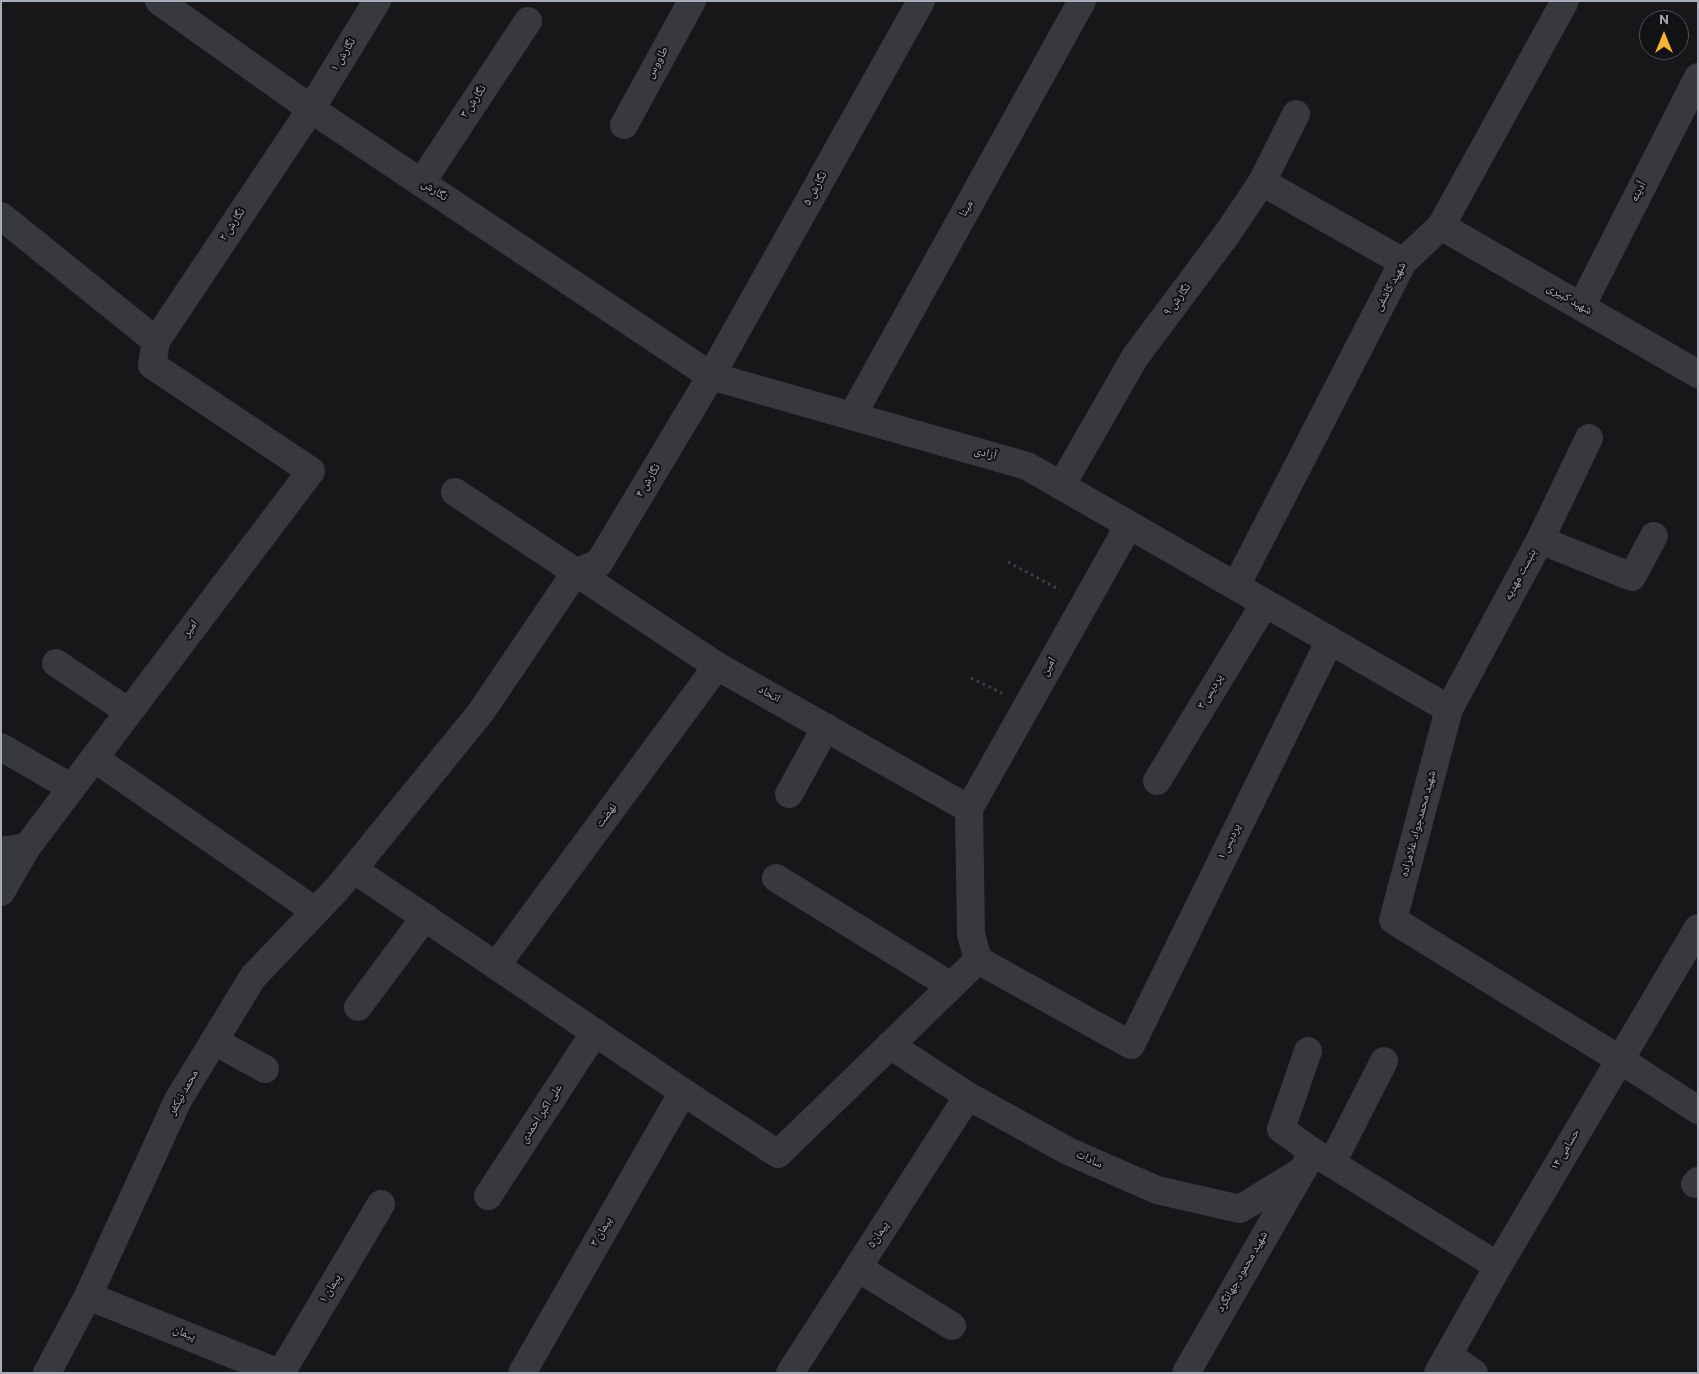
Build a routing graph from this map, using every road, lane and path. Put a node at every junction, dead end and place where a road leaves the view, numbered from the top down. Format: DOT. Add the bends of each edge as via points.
graph roads {
  1 [pos="159,1"];
  2 [pos="377,1"];
  3 [pos="692,1"];
  4 [pos="921,1"];
  5 [pos="1082,1"];
  6 [pos="1565,1"];
  7 [pos="528,21"];
  8 [pos="1698,77"];
  9 [pos="310,109"];
  10 [pos="1296,114"];
  11 [pos="624,125"];
  12 [pos="1262,182"];
  13 [pos="421,183"];
  14 [pos="1,216"];
  15 [pos="1441,226"];
  16 [pos="1404,262"];
  17 [pos="1581,307"];
  18 [pos="156,342"];
  19 [pos="1698,374"];
  20 [pos="711,376"];
  21 [pos="852,416"];
  22 [pos="1589,438"];
  23 [pos="1061,486"];
  24 [pos="455,492"];
  25 [pos="1129,525"];
  26 [pos="1654,536"];
  27 [pos="1540,540"];
  28 [pos="1008,562"];
  29 [pos="575,573"];
  30 [pos="1236,586"];
  31 [pos="1085,603"];
  32 [pos="1265,603"];
  33 [pos="1330,640"];
  34 [pos="56,663"];
  35 [pos="717,666"];
  36 [pos="1449,709"];
  37 [pos="129,712"];
  38 [pos="826,727"];
  39 [pos="1,747"];
  40 [pos="94,758"];
  41 [pos="1156,781"];
  42 [pos="72,788"];
  43 [pos="789,794"];
  44 [pos="969,809"];
  45 [pos="14,849"];
  46 [pos="353,869"];
  47 [pos="776,878"];
  48 [pos="1,892"];
  49 [pos="315,911"];
  50 [pos="425,917"];
  51 [pos="1698,928"];
  52 [pos="978,960"];
  53 [pos="496,966"];
  54 [pos="951,986"];
  55 [pos="358,1007"];
  56 [pos="595,1032"];
  57 [pos="214,1041"];
  58 [pos="890,1045"];
  59 [pos="1308,1051"];
  60 [pos="1620,1059"];
  61 [pos="1384,1061"];
  62 [pos="264,1069"];
  63 [pos="683,1092"];
  64 [pos="968,1096"];
  65 [pos="1698,1110"];
  66 [pos="1315,1162"];
  67 [pos="488,1196"];
  68 [pos="381,1204"];
  69 [pos="1498,1266"];
  70 [pos="858,1268"];
  71 [pos="88,1296"];
  72 [pos="952,1326"];
  73 [pos="1443,1364"];
  74 [pos="47,1373"];
  75 [pos="280,1373"];
  76 [pos="522,1373"];
  77 [pos="790,1373"];
  78 [pos="1186,1373"];
  79 [pos="1474,1373"];
  1 -- 9 [label="street, نگارش"];
  2 -- 9 [label="street, نگارش ۱"];
  3 -- 11 [label="street, طاووس"];
  4 -- 20 [label="street, نگارش ۵"];
  5 -- 21 [label="street, مینا"];
  6 -- 15 [label="street, شهید کاشفی"];
  7 -- 13 [label="street, نگارش ۳"];
  8 -- 17 [label="street, آدینه"];
  9 -- 13 [label="street, نگارش"];
  9 -- 18 [label="street, نگارش ۲"];
  10 -- 12 [label="street, نگارش ۹"];
  12 -- 16 [label="street"];
  12 -- 23 [label="street, نگارش ۹" via="1135,356"];
  13 -- 20 [label="street, نگارش"];
  14 -- 18 [label="street"];
  15 -- 16 [label="street, شهید کاشفی"];
  15 -- 17 [label="street, شهید کبیری"];
  16 -- 30 [label="street, شهید کاشفی"];
  17 -- 19 [label="street, شهید کبیری"];
  18 -- 37 [label="street, امیر" via="152,365 311,471"];
  20 -- 21 [label="street, آزادی"];
  20 -- 29 [label="street, نگارش ۴" via="599,562"];
  21 -- 23 [label="street, آزادی" via="1027,466"];
  22 -- 27 [label="street, بنبست مهدیه"];
  23 -- 25 [label="street, آزادی"];
  24 -- 29 [label="street, اتحاد"];
  25 -- 30 [label="street, آزادی"];
  25 -- 31 [label="street, امین"];
  26 -- 27 [label="street" via="1632,577"];
  27 -- 36 [label="street, بنبست مهدیه"];
  28 -- 31 [label="path"];
  29 -- 35 [label="street, اتحاد"];
  29 -- 46 [label="street, محمد نیکفر" via="480,712"];
  30 -- 32 [label="street"];
  31 -- 44 [label="street, امین"];
  32 -- 33 [label="street"];
  32 -- 41 [label="street, پردیس ۳"];
  33 -- 36 [label="street"];
  33 -- 52 [label="street, پردیس ۱" via="1131,1045"];
  34 -- 37 [label="street"];
  35 -- 38 [label="street, اتحاد"];
  35 -- 53 [label="street, نهضت"];
  36 -- 60 [label="street, شهید محمدجواد غلامزاده" via="1393,920"];
  37 -- 40 [label="street, امیر"];
  38 -- 43 [label="street"];
  38 -- 44 [label="street, اتحاد"];
  39 -- 42 [label="street"];
  40 -- 42 [label="street, امیر"];
  40 -- 49 [label="street"];
  42 -- 45 [label="street, امیر"];
  44 -- 52 [label="street" via="971,934"];
  45 -- 48 [label="street, امیر"];
  46 -- 49 [label="street, محمد نیکفر"];
  46 -- 50 [label="street"];
  47 -- 54 [label="street"];
  49 -- 57 [label="street, محمد نیکفر" via="253,977"];
  50 -- 53 [label="street"];
  50 -- 55 [label="street"];
  51 -- 60 [label="street, حسامی ۱۴"];
  52 -- 54 [label="street"];
  53 -- 56 [label="street"];
  54 -- 58 [label="street"];
  56 -- 63 [label="street"];
  56 -- 67 [label="street, علی اکبر احمدی"];
  57 -- 62 [label="street"];
  57 -- 71 [label="street, محمد نیکفر" via="178,1100"];
  58 -- 63 [label="street" via="778,1154"];
  58 -- 64 [label="street, سادات"];
  59 -- 66 [label="street" via="1281,1129"];
  60 -- 65 [label="street"];
  60 -- 69 [label="street, حسامی ۱۴"];
  61 -- 66 [label="street, شهید محمود جهانگرد"];
  63 -- 76 [label="street, پیمان ۳"];
  64 -- 66 [label="street, سادات" via="1068,1150 1156,1190 1240,1209"];
  64 -- 70 [label="street, پیمان۵"];
  66 -- 69 [label="street"];
  66 -- 78 [label="street, شهید محمود جهانگرد"];
  68 -- 75 [label="street, پیمان ۱"];
  69 -- 73 [label="street, حسامی ۱۴"];
  70 -- 72 [label="street"];
  70 -- 77 [label="street, پیمان۵"];
  71 -- 74 [label="street, محمد نیکفر"];
  71 -- 75 [label="street, پیمان"];
  73 -- 79 [label="street"];
}
